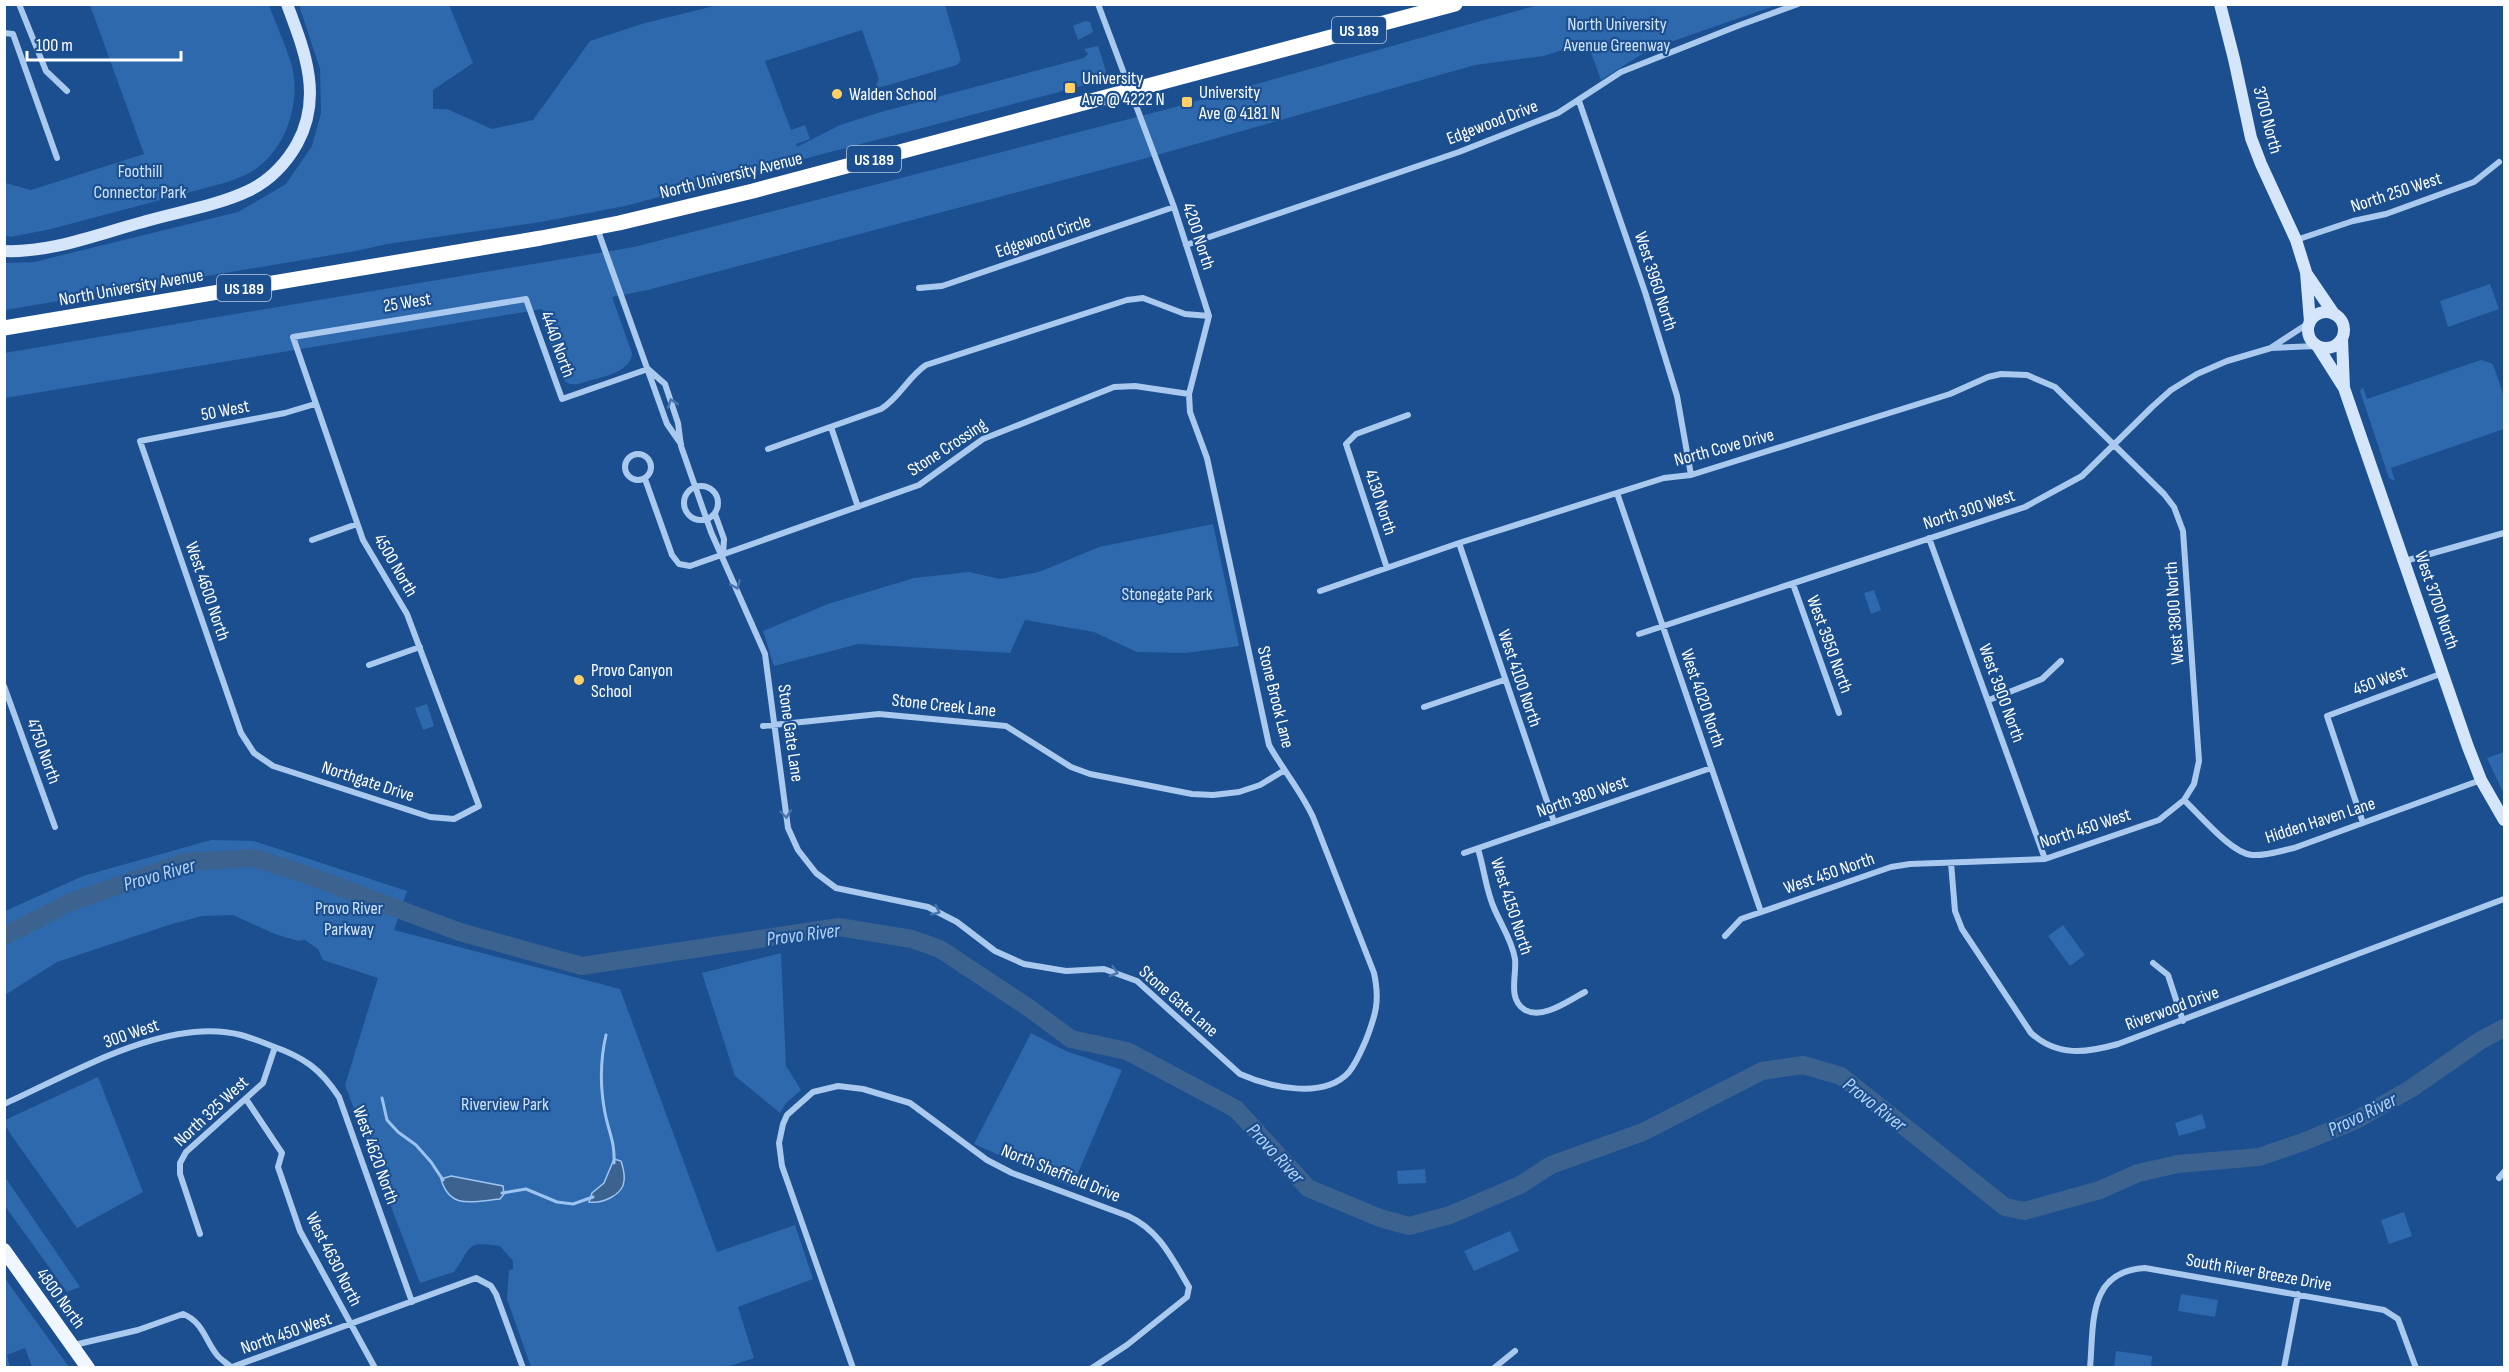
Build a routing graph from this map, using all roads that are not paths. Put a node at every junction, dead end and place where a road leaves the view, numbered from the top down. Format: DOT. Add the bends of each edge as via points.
graph roads {
  1 [pos="19,4"];
  2 [pos="287,4"];
  3 [pos="1098,4"];
  4 [pos="1455,4"];
  5 [pos="1798,4"];
  6 [pos="2220,4"];
  7 [pos="1428,9"];
  8 [pos="4,33"];
  9 [pos="1131,90"];
  10 [pos="66,91"];
  11 [pos="1579,101"];
  12 [pos="57,158"];
  13 [pos="2499,162"];
  14 [pos="1174,207"];
  15 [pos="597,227"];
  16 [pos="2296,240"];
  17 [pos="1186,245"];
  18 [pos="4,251"];
  19 [pos="2306,272"];
  20 [pos="919,288"];
  21 [pos="526,299"];
  22 [pos="2334,314"];
  23 [pos="1209,316"];
  24 [pos="2309,323"];
  25 [pos="4,328"];
  26 [pos="293,337"];
  27 [pos="2342,339"];
  28 [pos="2317,346"];
  29 [pos="2271,348"];
  30 [pos="648,369"];
  31 [pos="2344,388"];
  32 [pos="1189,394"];
  33 [pos="315,404"];
  34 [pos="1408,415"];
  35 [pos="831,427"];
  36 [pos="140,441"];
  37 [pos="681,446"];
  38 [pos="2115,446"];
  39 [pos="768,449"];
  40 [pos="1691,475"];
  41 [pos="645,479"];
  42 [pos="696,489"];
  43 [pos="1617,493"];
  44 [pos="858,507"];
  45 [pos="715,514"];
  46 [pos="706,517"];
  47 [pos="357,524"];
  48 [pos="2505,533"];
  49 [pos="1929,538"];
  50 [pos="312,540"];
  51 [pos="1459,543"];
  52 [pos="723,555"];
  53 [pos="2405,561"];
  54 [pos="1388,568"];
  55 [pos="1793,584"];
  56 [pos="1320,591"];
  57 [pos="1663,627"];
  58 [pos="1639,634"];
  59 [pos="420,647"];
  60 [pos="2061,661"];
  61 [pos="369,665"];
  62 [pos="2443,673"];
  63 [pos="1504,680"];
  64 [pos="4,687"];
  65 [pos="1989,700"];
  66 [pos="1424,707"];
  67 [pos="1839,713"];
  68 [pos="776,724"];
  69 [pos="763,726"];
  70 [pos="251,749"];
  71 [pos="1711,768"];
  72 [pos="1283,771"];
  73 [pos="2481,780"];
  74 [pos="2184,800"];
  75 [pos="479,806"];
  76 [pos="2505,820"];
  77 [pos="1554,822"];
  78 [pos="2363,823"];
  79 [pos="56,827"];
  80 [pos="1478,849"];
  81 [pos="1464,853"];
  82 [pos="2045,859"];
  83 [pos="1951,862"];
  84 [pos="2505,900"];
  85 [pos="1761,912"];
  86 [pos="1725,936"];
  87 [pos="2153,963"];
  88 [pos="1585,992"];
  89 [pos="2183,1021"];
  90 [pos="275,1047"];
  91 [pos="1358,1060"];
  92 [pos="246,1099"];
  93 [pos="4,1104"];
  94 [pos="2505,1172"];
  95 [pos="2499,1178"];
  96 [pos="200,1234"];
  97 [pos="4,1250"];
  98 [pos="2298,1294"];
  99 [pos="412,1302"];
  100 [pos="351,1326"];
  101 [pos="74,1345"];
  102 [pos="1515,1351"];
  103 [pos="232,1367"];
  104 [pos="88,1368"];
  105 [pos="375,1368"];
  106 [pos="523,1368"];
  107 [pos="853,1368"];
  108 [pos="1092,1368"];
  109 [pos="1494,1368"];
  110 [pos="2090,1368"];
  111 [pos="2284,1368"];
  112 [pos="2416,1368"];
  1 -- 10 [label="street" via="39,59"];
  2 -- 18 [label="main road" via="303,47 311,88 310,108 301,136 282,166 246,192 65,243"];
  3 -- 9 [label="street, 4200 North"];
  4 -- 7 [label="highway, North University Avenue / US 189"];
  5 -- 11 [label="street, Edgewood Drive" via="1620,72"];
  6 -- 16 [label="main road, 3700 North" via="2251,138"];
  7 -- 9 [label="highway, North University Avenue / US 189"];
  8 -- 12 [label="street" via="13,34"];
  9 -- 14 [label="street, 4200 North"];
  9 -- 15 [label="highway, North University Avenue / US 189" via="741,194"];
  11 -- 17 [label="street, Edgewood Drive" via="1459,152"];
  11 -- 40 [label="street, West 3960 North" via="1677,396"];
  13 -- 16 [label="street, North 250 West" via="2474,182 2386,214"];
  14 -- 17 [label="street, 4200 North"];
  14 -- 20 [label="street, Edgewood Circle" via="942,286"];
  15 -- 25 [label="highway, North University Avenue / US 189"];
  15 -- 30 [label="street, Stone Gate Lane"];
  16 -- 19 [label="main road"];
  17 -- 23 [label="street, 4200 North"];
  19 -- 22 [label="main road"];
  19 -- 24 [label="main road"];
  21 -- 26 [label="street, 25 West"];
  21 -- 30 [label="street, 4440 North" via="562,399"];
  22 -- 24 [label="main road" via="2320,313"];
  22 -- 27 [label="main road" via="2343,325"];
  23 -- 32 [label="street"];
  23 -- 35 [label="street" via="1185,314 1143,298 1127,300 926,365 915,372 894,401"];
  24 -- 28 [label="main road" via="2308,336"];
  24 -- 29 [label="street, North 300 West"];
  26 -- 33 [label="street, 4500 North"];
  27 -- 28 [label="main road" via="2332,348"];
  27 -- 31 [label="main road, West 3700 North"];
  28 -- 29 [label="street, North 300 West"];
  28 -- 31 [label="main road, West 3700 North"];
  29 -- 38 [label="street, North 300 West" via="2197,374 2165,396"];
  30 -- 37 [label="street, Stone Gate Lane" via="667,424"];
  37 -- 30 [label="street, Stone Gate Lane, one-way" via="665,384"];
  31 -- 53 [label="main road, West 3700 North"];
  32 -- 44 [label="street, Stone Crossing" via="1114,387 983,438 919,485"];
  32 -- 72 [label="street, Stone Brook Lane" via="1190,412 1207,458 1269,745"];
  33 -- 36 [label="street, 50 West"];
  33 -- 47 [label="street, 4500 North"];
  34 -- 54 [label="street, 4130 North" via="1356,434 1346,444"];
  35 -- 39 [label="street"];
  35 -- 44 [label="street"];
  36 -- 70 [label="street, West 4600 North" via="241,733"];
  37 -- 42 [label="street, Stone Gate Lane"];
  38 -- 40 [label="street, North Cove Drive" via="2055,387 2027,375 2001,374 1950,394"];
  38 -- 49 [label="street, North 300 West" via="2082,476 2025,507"];
  38 -- 74 [label="street, West 3800 North" via="2169,501 2183,531 2199,761 2194,784"];
  40 -- 43 [label="street, North Cove Drive" via="1664,478"];
  41 -- 41 [label="street" via="651,470 649,460 640,454 630,456 624,465 627,475 635,481"];
  41 -- 52 [label="street, Stone Crossing" via="672,555 679,564 690,566"];
  42 -- 45 [label="street, Stone Gate Lane" via="704,486 713,490 719,505"];
  42 -- 46 [label="street, Stone Gate Lane"];
  42 -- 46 [label="street" via="683,500 689,516 698,520"];
  43 -- 51 [label="street, North Cove Drive"];
  43 -- 57 [label="street, West 4020 North"];
  44 -- 52 [label="street, Stone Crossing"];
  45 -- 46 [label="street"];
  45 -- 52 [label="street, Stone Gate Lane" via="724,539"];
  46 -- 52 [label="street, Stone Gate Lane"];
  47 -- 50 [label="street"];
  47 -- 59 [label="street, 4500 North" via="407,614"];
  48 -- 53 [label="street"];
  49 -- 55 [label="street, North 300 West"];
  49 -- 65 [label="street, West 3900 North"];
  51 -- 54 [label="street, North Cove Drive"];
  51 -- 63 [label="street, West 4100 North"];
  52 -- 68 [label="street, Stone Gate Lane, one-way" via="765,654"];
  53 -- 62 [label="main road, West 3700 North"];
  54 -- 56 [label="street, North Cove Drive"];
  55 -- 57 [label="street, North 300 West"];
  55 -- 67 [label="street, West 3950 North"];
  57 -- 58 [label="street, North 300 West"];
  57 -- 71 [label="street, West 4020 North"];
  59 -- 61 [label="street"];
  59 -- 75 [label="street, 4500 North"];
  60 -- 65 [label="street" via="2042,679"];
  62 -- 73 [label="main road, West 3700 North"];
  62 -- 78 [label="street, 450 West" via="2327,716"];
  63 -- 66 [label="street"];
  63 -- 77 [label="street, West 4100 North"];
  64 -- 79 [label="street, 4750 North"];
  65 -- 82 [label="street, West 3900 North"];
  68 -- 69 [label="street, Stone Creek Lane"];
  68 -- 72 [label="street, Stone Creek Lane" via="879,714 1006,726 1089,774 1192,794 1239,792"];
  68 -- 91 [label="street, Stone Gate Lane, one-way" via="788,828 798,850 816,873 836,888 928,907 957,922 995,951 1023,964 1066,971 1104,969 1122,973 1137,981 1240,1074 1261,1083 1316,1088 1347,1074"];
  70 -- 75 [label="street, Northgate Drive" via="273,766 430,817 454,819"];
  71 -- 77 [label="street, North 380 West"];
  71 -- 85 [label="street, West 4020 North"];
  72 -- 91 [label="street, Stone Brook Lane" via="1313,817 1374,973 1378,992 1376,1014"];
  73 -- 76 [label="main road, West 3700 North"];
  73 -- 78 [label="street, Hidden Haven Lane"];
  74 -- 78 [label="street, Hidden Haven Lane" via="2237,852 2252,855 2294,848"];
  74 -- 82 [label="street, North 450 West" via="2159,820"];
  77 -- 80 [label="street, North 380 West"];
  80 -- 81 [label="street, North 380 West"];
  80 -- 88 [label="street, West 4150 North" via="1493,907 1513,949 1518,1004 1539,1013"];
  82 -- 83 [label="street, North 450 West"];
  83 -- 85 [label="street, West 450 North" via="1891,867"];
  83 -- 89 [label="street, Riverwood Drive" via="1955,911 1962,929 2038,1040 2070,1052 2094,1050"];
  84 -- 89 [label="street, Riverwood Drive"];
  85 -- 86 [label="street, West 450 North" via="1736,922"];
  87 -- 89 [label="street" via="2168,975"];
  90 -- 92 [label="street, North 325 West" via="263,1083"];
  90 -- 93 [label="street, 300 West" via="240,1034 192,1032 165,1036 137,1043"];
  90 -- 99 [label="street, West 4620 North" via="316,1068 339,1096"];
  92 -- 96 [label="street, North 325 West" via="186,1152 180,1163"];
  92 -- 100 [label="street, West 4630 North" via="282,1153 278,1167 300,1231"];
  94 -- 95 [label="street"];
  97 -- 101 [label="main road, 4800 North"];
  98 -- 110 [label="street, South River Breeze Drive" via="2145,1268 2125,1271 2111,1279 2098,1297"];
  98 -- 111 [label="street"];
  98 -- 112 [label="street, South River Breeze Drive" via="2387,1311 2398,1319"];
  99 -- 100 [label="street, North 450 West"];
  99 -- 106 [label="street, North 450 West" via="476,1278 484,1281 496,1294"];
  100 -- 103 [label="street, North 450 West"];
  100 -- 105 [label="street, West 4630 North"];
  101 -- 103 [label="street" via="138,1330 183,1314 200,1326 218,1357"];
  101 -- 104 [label="main road, 4800 North"];
  102 -- 109 [label="street"];
  107 -- 108 [label="street, North Sheffield Drive" via="782,1166 780,1143 783,1124 795,1106 813,1092 838,1086 910,1102 987,1160 1144,1223 1156,1235 1189,1287 1187,1297"];
}
